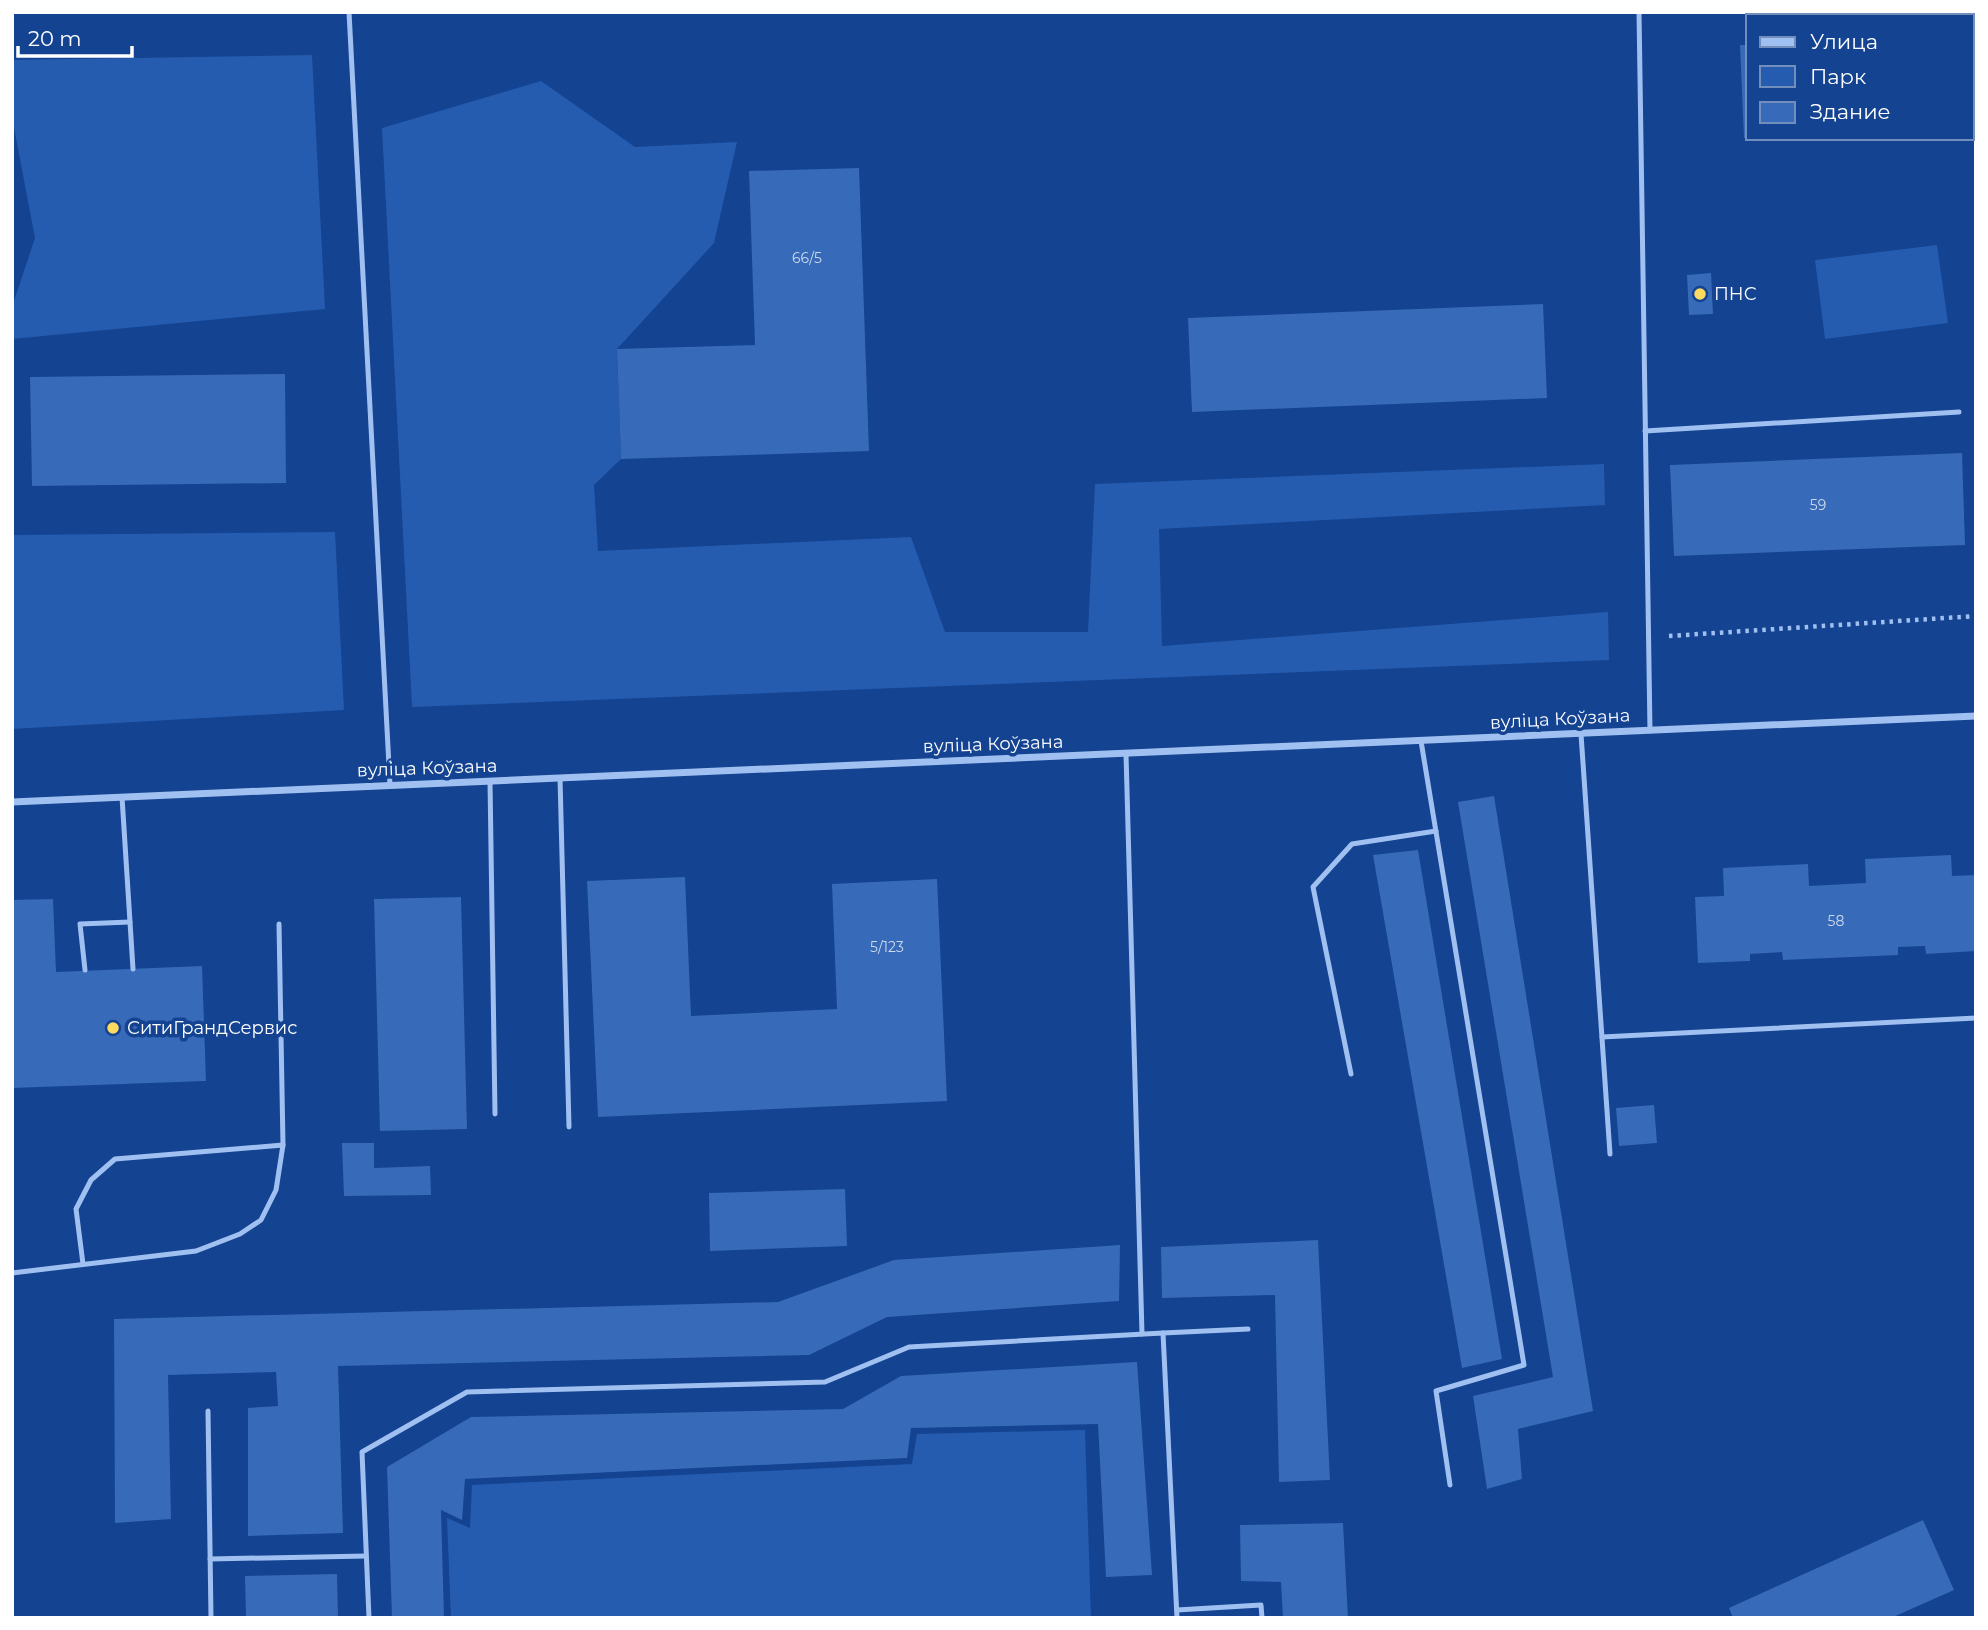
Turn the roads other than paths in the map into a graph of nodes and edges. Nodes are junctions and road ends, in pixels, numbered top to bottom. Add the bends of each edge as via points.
1 (349, 12) edge
2 (1639, 12) edge
3 (1959, 412) dead end
4 (1645, 431) junction
5 (1976, 716) edge
6 (1650, 731) junction
7 (1581, 734) junction
8 (1421, 741) junction
9 (1126, 754) junction
10 (560, 778) junction
11 (490, 781) junction
12 (390, 785) junction
13 (122, 797) junction
14 (12, 803) edge
15 (1436, 831) junction
16 (130, 922) junction
17 (279, 924) dead end
18 (133, 969) dead end
19 (85, 970) dead end
20 (1976, 1018) edge
21 (1602, 1037) junction
22 (1351, 1074) dead end
23 (495, 1114) dead end
24 (569, 1127) dead end
25 (283, 1145) junction
26 (1610, 1154) dead end
27 (83, 1265) junction
28 (12, 1273) edge
29 (1248, 1329) dead end
30 (1163, 1333) junction
31 (1142, 1334) junction
32 (208, 1411) dead end
33 (1450, 1485) dead end
34 (366, 1556) junction
35 (210, 1559) junction
36 (1177, 1610) junction
37 (211, 1618) edge
38 (369, 1618) edge
39 (1177, 1618) edge
40 (1262, 1618) edge

1 - 12 lane
2 - 4 lane
3 - 4 lane
4 - 6 lane
5 - 6 street, вуліца Коўзана
6 - 7 street, вуліца Коўзана
7 - 8 street, вуліца Коўзана
7 - 21 lane
8 - 9 street, вуліца Коўзана
8 - 15 lane
9 - 10 street, вуліца Коўзана
9 - 31 lane
10 - 11 street, вуліца Коўзана
10 - 24 lane
11 - 12 street, вуліца Коўзана
11 - 23 lane
12 - 13 street, вуліца Коўзана
13 - 14 street, вуліца Коўзана
13 - 16 lane
15 - 22 lane via 1352,844 1313,887
15 - 33 lane via 1524,1364 1436,1391
16 - 18 lane
16 - 19 lane via 80,924
17 - 25 lane
20 - 21 lane
21 - 26 lane
25 - 27 lane via 276,1190 261,1220 240,1234 196,1251
25 - 27 lane via 115,1159 90,1180 76,1209
27 - 28 lane
29 - 30 lane
30 - 31 lane
30 - 36 lane
31 - 34 lane via 909,1347 825,1382 467,1392 362,1452
32 - 35 lane
34 - 35 lane
34 - 38 lane
35 - 37 lane
36 - 39 lane
36 - 40 lane via 1261,1605

